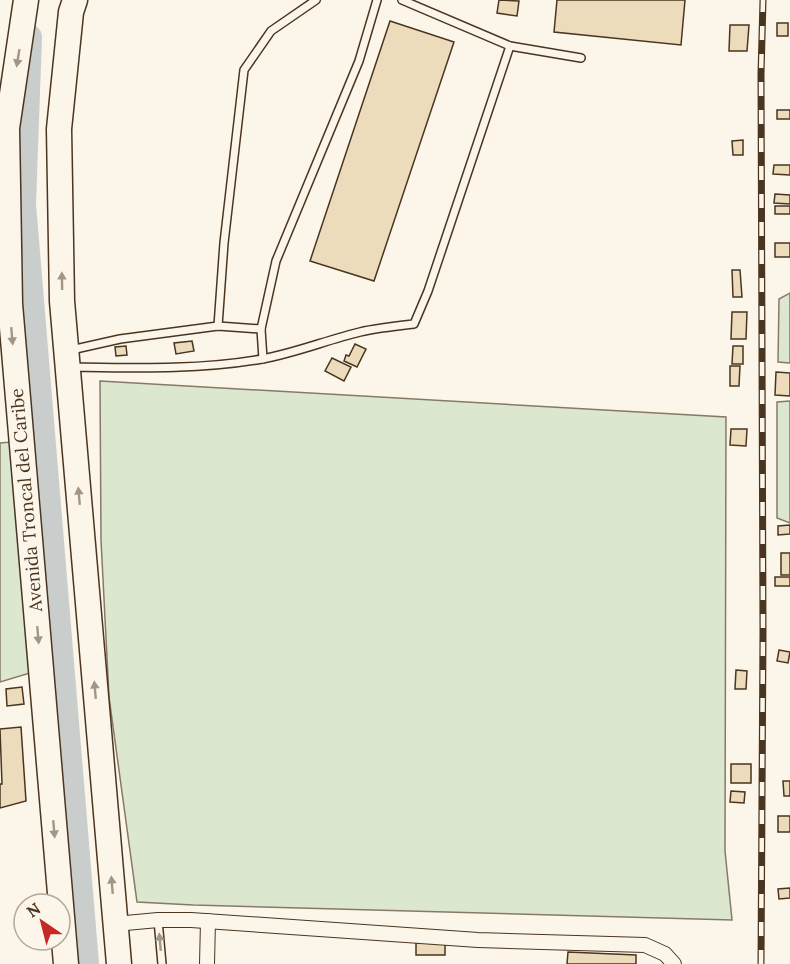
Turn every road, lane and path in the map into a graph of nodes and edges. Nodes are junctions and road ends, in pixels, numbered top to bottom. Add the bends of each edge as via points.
1 (26, 0) edge
2 (75, 0) edge
3 (316, 0) edge
4 (377, 0) edge
5 (402, 0) edge
6 (510, 46) junction
7 (581, 58) dead end
8 (4, 211) edge
9 (218, 326) junction
10 (261, 329) junction
11 (67, 359) junction
12 (263, 359) junction
13 (158, 920) junction
14 (208, 921) junction
15 (115, 924) junction
16 (66, 964) edge
17 (118, 964) edge
18 (162, 964) edge
19 (207, 964) edge
20 (674, 964) edge

1 -> 8 highway, Avenida Troncal del Caribe via 7,128
11 -> 2 highway via 59,129
3 - 9 lane via 271,31 244,70
4 - 10 lane via 359,61 276,261
5 - 6 lane
6 - 7 lane
6 - 12 lane via 414,324 360,332
8 -> 16 highway, Avenida Troncal del Caribe via 12,377
9 - 10 lane
9 - 11 lane via 120,339
10 - 12 lane
11 - 12 lane via 191,367
15 -> 11 highway
13 - 14 street
13 - 15 street
18 -> 13 lane
14 - 19 street
14 - 20 street via 478,940 645,945 665,954
15 - 17 highway

